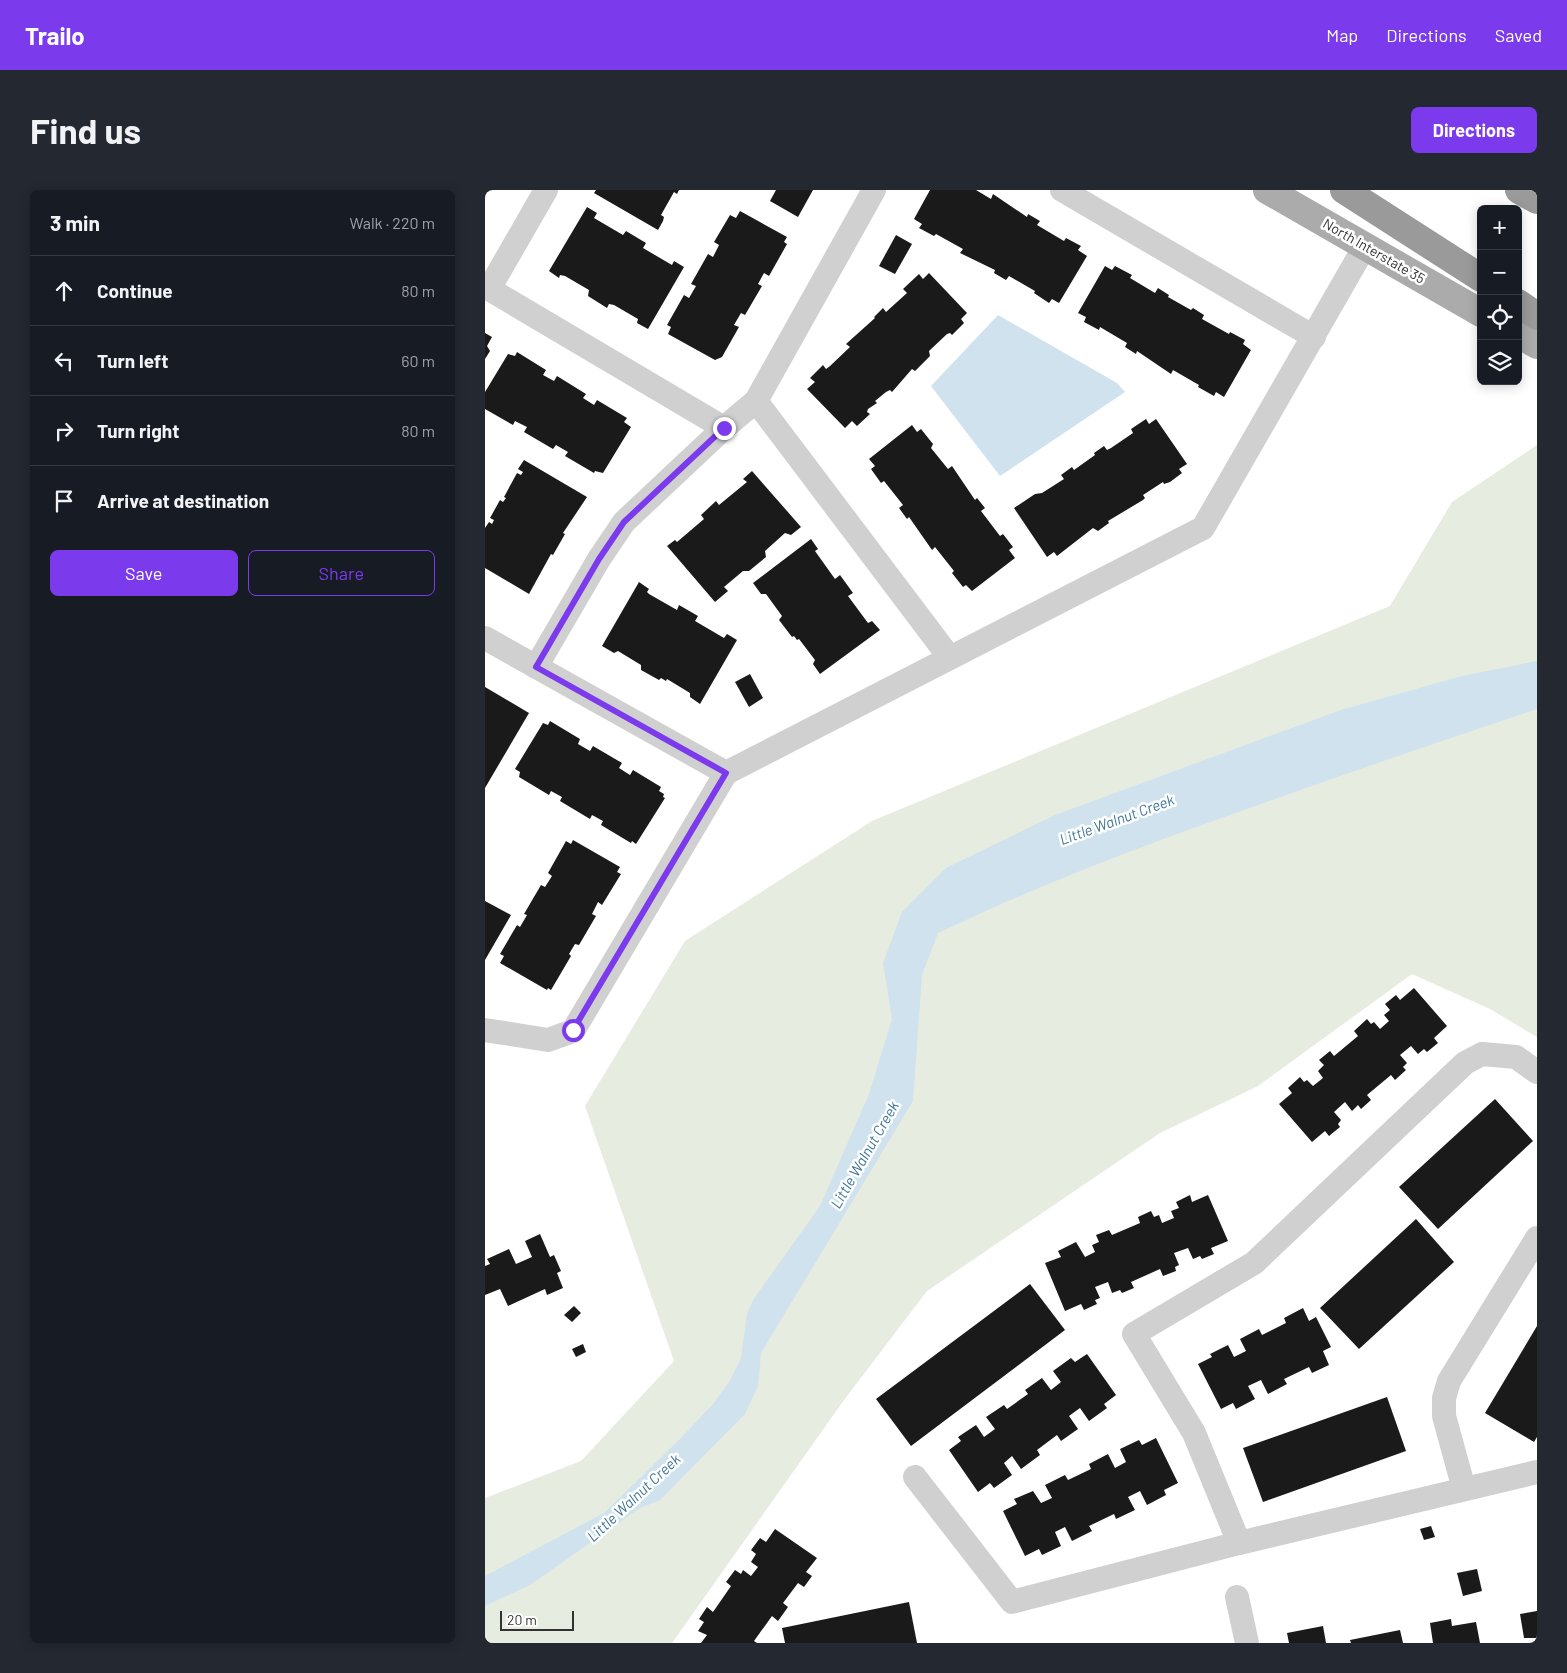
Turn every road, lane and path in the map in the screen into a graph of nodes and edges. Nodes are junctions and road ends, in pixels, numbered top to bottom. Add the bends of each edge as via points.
1 (546, 190) edge
2 (874, 190) edge
3 (1062, 190) edge
4 (1267, 190) edge
5 (1344, 190) edge
6 (1519, 190) edge
7 (1537, 200) edge
8 (1365, 246) junction
9 (1477, 275) edge
10 (1522, 306) edge
11 (1477, 311) edge
12 (1537, 316) edge
13 (1522, 336) edge
14 (1537, 345) edge
15 (1308, 346) junction
16 (756, 402) junction
17 (724, 428) junction
18 (485, 638) edge
19 (950, 658) junction
20 (536, 667) junction
21 (726, 773) junction
22 (485, 1030) edge
23 (1537, 1072) edge
24 (1537, 1238) edge
25 (1537, 1472) edge
26 (915, 1477) dead end
27 (1464, 1489) junction
28 (1239, 1543) junction
29 (1237, 1597) dead end
30 (1247, 1643) edge

1 - 17 street via 489,289
2 - 16 street
3 - 15 street
4 - 8 main road, North Interstate 35
5 - 9 highway
6 - 7 highway
8 - 11 main road, North Interstate 35
8 - 15 street
10 - 12 highway
13 - 14 main road
15 - 19 street via 1203,528
16 - 17 street
16 - 19 street
17 - 20 street via 624,522
18 - 20 street
19 - 21 street
20 - 21 street
21 - 22 street via 573,1030 548,1040
23 - 28 street via 1516,1057 1482,1054 1465,1063 1254,1264 1133,1334 1193,1433
24 - 27 street via 1449,1381 1444,1398 1444,1416
25 - 27 street
26 - 28 street via 1012,1602
27 - 28 street
29 - 30 street

